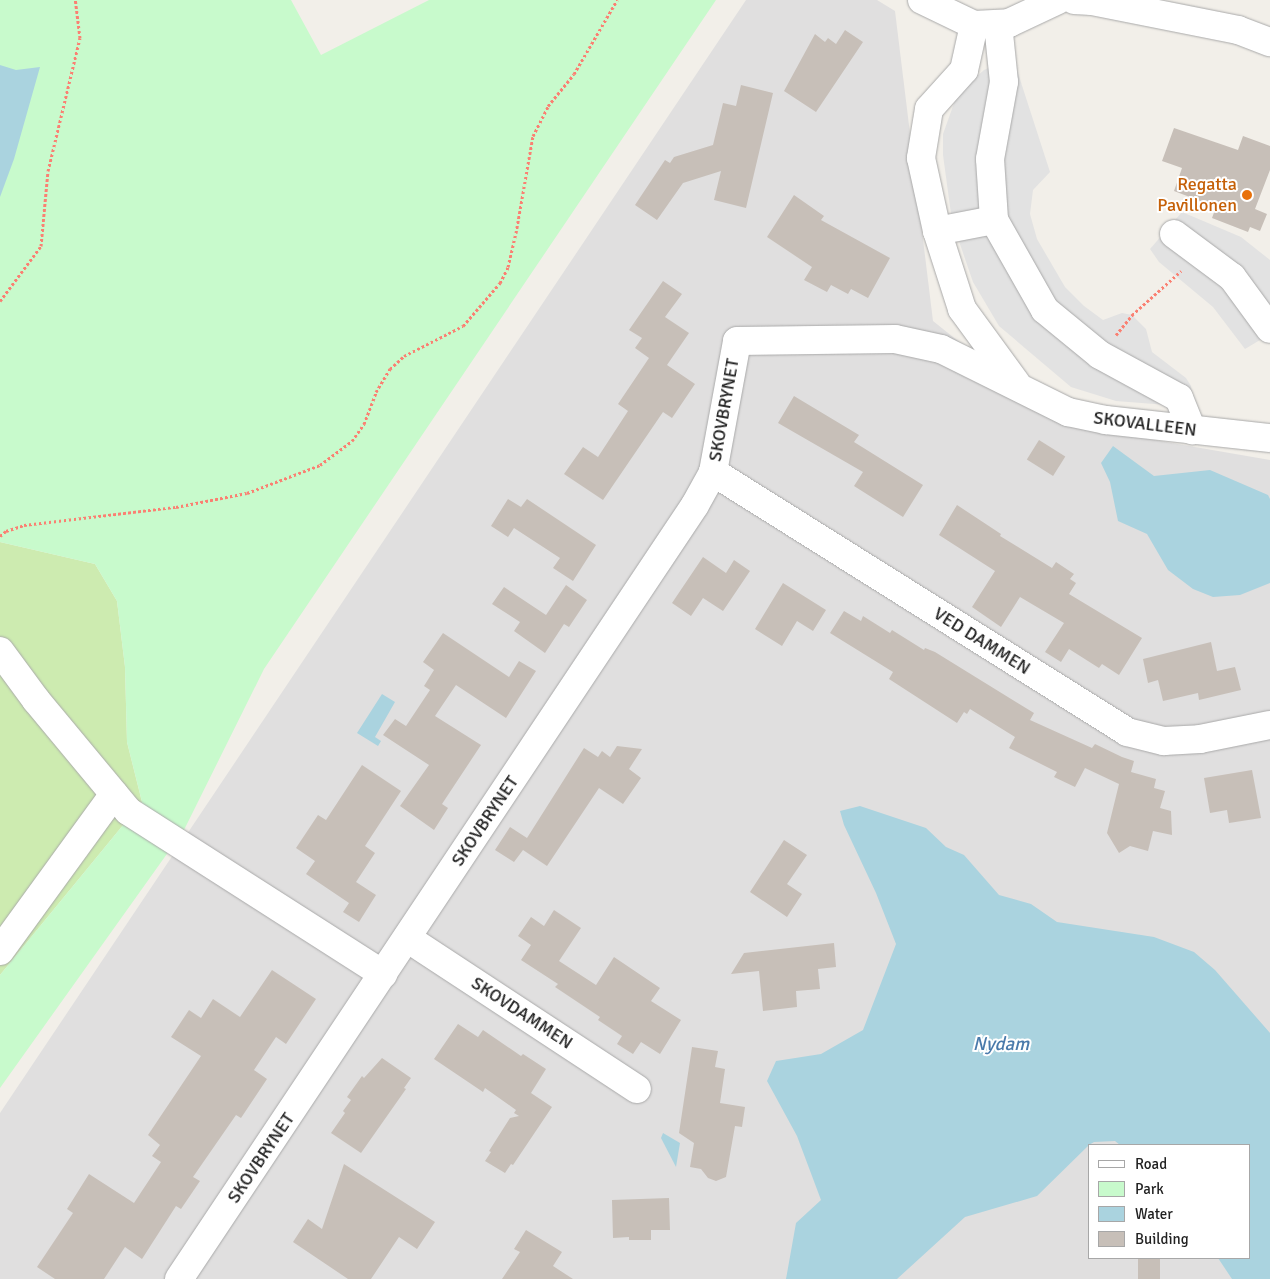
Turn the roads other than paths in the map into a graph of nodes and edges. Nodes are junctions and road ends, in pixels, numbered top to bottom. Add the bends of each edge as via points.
1 (922, 0) edge
2 (1058, 0) edge
3 (1074, 0) edge
4 (986, 24) junction
5 (1270, 42) edge
6 (994, 220) junction
7 (937, 231) junction
8 (1174, 234) dead end
9 (1270, 329) edge
10 (737, 341) joint
11 (1023, 392) junction
12 (1192, 430) junction
13 (1270, 438) edge
14 (713, 472) junction
15 (0, 652) edge
16 (1270, 725) edge
17 (114, 794) junction
18 (407, 938) junction
19 (0, 950) edge
20 (383, 974) junction
21 (637, 1089) dead end
22 (179, 1279) edge

1 - 4 street
2 - 4 street via 1009,23
3 - 5 street via 1238,30
4 - 6 street via 1004,82 990,159
4 - 7 street via 964,70 929,109 921,158
6 - 7 street
6 - 12 street via 1046,310 1100,355 1179,398
7 - 11 street via 962,309
8 - 9 street via 1232,277
10 - 11 street, SKOVALLEEN via 895,339 941,349
10 - 14 street, SKOVBRYNET
11 - 12 street, SKOVALLEEN via 1068,412
12 - 13 street, SKOVALLEEN
14 - 16 street, VED DAMMEN via 1127,732 1164,741 1200,739
14 - 18 street, SKOVBRYNET
15 - 17 street
17 - 19 street
17 - 20 street via 128,811
18 - 20 street, SKOVBRYNET
18 - 21 street, SKOVDAMMEN
20 - 22 street, SKOVBRYNET

